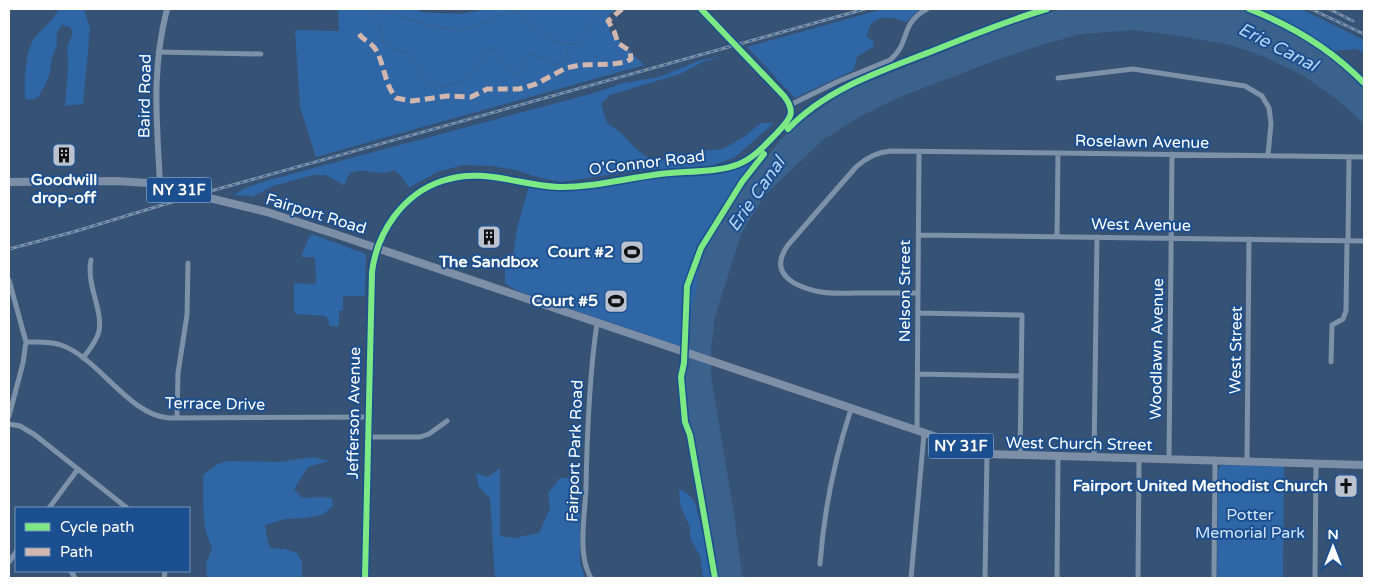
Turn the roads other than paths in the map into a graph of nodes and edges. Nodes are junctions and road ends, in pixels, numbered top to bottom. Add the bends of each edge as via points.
1 (167, 9) edge
2 (701, 9) edge
3 (926, 9) edge
4 (158, 52) junction
5 (261, 54) dead end
6 (1058, 78) dead end
7 (790, 105) junction
8 (919, 152) junction
9 (1058, 154) junction
10 (1172, 154) junction
11 (1268, 156) junction
12 (1349, 157) junction
13 (1364, 157) edge
14 (9, 182) edge
15 (160, 185) junction
16 (918, 235) junction
17 (1057, 236) junction
18 (1097, 237) junction
19 (1171, 238) junction
20 (1249, 238) junction
21 (1348, 241) junction
22 (1364, 241) edge
23 (378, 248) junction
24 (91, 260) dead end
25 (188, 263) dead end
26 (9, 280) edge
27 (918, 293) junction
28 (918, 313) junction
29 (597, 323) junction
30 (26, 342) junction
31 (83, 358) junction
32 (1331, 362) dead end
33 (719, 364) joint
34 (918, 374) junction
35 (1021, 376) junction
36 (851, 409) junction
37 (9, 416) edge
38 (368, 417) junction
39 (177, 418) junction
40 (447, 421) dead end
41 (9, 424) edge
42 (920, 432) junction
43 (368, 437) junction
44 (987, 454) junction
45 (1020, 456) junction
46 (1058, 456) junction
47 (1094, 458) junction
48 (1139, 459) junction
49 (1169, 460) junction
50 (1215, 461) junction
51 (1247, 462) junction
52 (1316, 464) junction
53 (1364, 465) edge
54 (78, 469) junction
55 (50, 507) edge
56 (126, 507) edge
57 (820, 564) dead end
58 (365, 578) edge
59 (591, 578) edge
60 (912, 578) edge
61 (986, 578) edge
62 (1057, 578) edge
63 (1138, 578) edge
64 (1214, 578) edge
65 (1315, 578) edge

1 - 4 street, Baird Road
2 - 7 street
3 - 7 street via 914,17 902,45 890,60 839,80
4 - 5 street
4 - 15 street, Baird Road via 155,103
6 - 11 street via 1133,69 1245,86 1262,96 1269,108
7 - 23 street, O'Connor Road via 789,119 767,144 750,158 730,167 569,186 547,186 475,175 444,180 423,190 402,207 389,224
8 - 9 street, Roselawn Avenue
8 - 16 street, Nelson Street
8 - 27 street, Roselawn Avenue via 887,152 863,160 788,245 781,260 783,273 790,281 821,292
9 - 10 street, Roselawn Avenue
9 - 17 street
10 - 11 street, Roselawn Avenue
10 - 19 street, Woodlawn Avenue
11 - 12 street, Roselawn Avenue
12 - 13 street, Roselawn Avenue
12 - 21 street
14 - 15 main road, Fairport Road / NY 31F
15 - 23 main road, Fairport Road / NY 31F via 267,212
16 - 17 street, West Avenue
16 - 27 street, Nelson Street
17 - 18 street, West Avenue
18 - 19 street, West Avenue
18 - 47 street
19 - 20 street, West Avenue
19 - 49 street, Woodlawn Avenue
20 - 21 street, West Avenue
20 - 51 street, West Street
21 - 22 street, West Avenue
21 - 32 street via 1346,311 1343,320 1332,325
23 - 29 main road, Fairport Road / NY 31F
23 - 38 street, Jefferson Avenue via 372,272
24 - 31 street via 90,275 100,326 95,342
25 - 39 street via 187,315 178,373
26 - 30 street
27 - 28 street, Nelson Street
28 - 34 street, Nelson Street
28 - 35 street via 1022,315
29 - 33 main road, Fairport Road / NY 31F
29 - 59 street, Fairport Park Road via 591,362 586,450 584,558
30 - 31 street, Terrace Drive via 60,344
30 - 37 street
31 - 39 street, Terrace Drive via 148,412
33 - 36 main road, West Church Street / NY 31F
34 - 35 street
34 - 42 street, Nelson Street
35 - 45 street
36 - 42 main road, West Church Street / NY 31F
36 - 57 street via 837,454 822,525
38 - 39 street, Terrace Drive
38 - 43 street, Jefferson Avenue
40 - 43 street via 420,437
41 - 54 street via 35,434
42 - 44 main road, West Church Street / NY 31F
42 - 60 street, Nelson Street
43 - 58 street, Jefferson Avenue
44 - 45 main road, West Church Street / NY 31F
44 - 61 street
45 - 46 main road, West Church Street / NY 31F
46 - 47 main road, West Church Street / NY 31F
46 - 62 street
47 - 48 main road, West Church Street / NY 31F
48 - 49 main road, West Church Street / NY 31F
48 - 63 street
49 - 50 main road, West Church Street / NY 31F
50 - 51 main road, West Church Street / NY 31F
50 - 64 street
51 - 52 main road, West Church Street / NY 31F
52 - 53 main road, West Church Street / NY 31F
52 - 65 street
54 - 55 street
54 - 56 street

